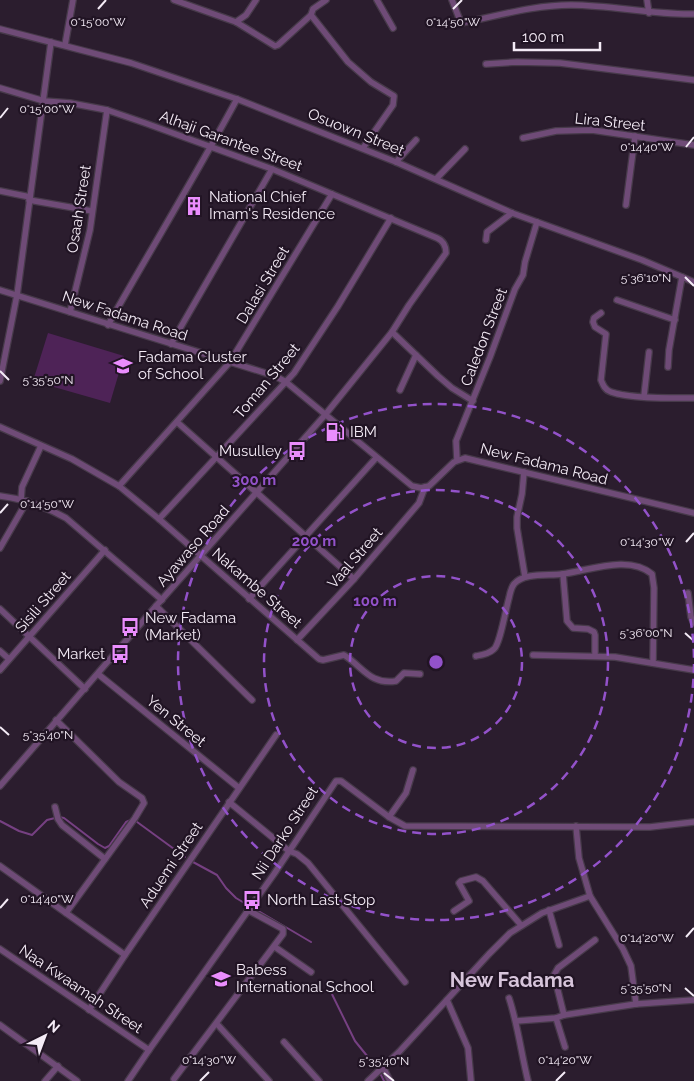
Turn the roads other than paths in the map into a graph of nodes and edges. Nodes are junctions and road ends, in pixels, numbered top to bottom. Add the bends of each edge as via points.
1 (73, 0) edge
2 (174, 0) edge
3 (256, 0) edge
4 (326, 0) edge
5 (377, 0) edge
6 (452, 0) edge
7 (609, 0) edge
8 (647, 0) edge
9 (552, 3) edge
10 (610, 7) junction
11 (649, 13) junction
12 (311, 14) junction
13 (694, 14) edge
14 (236, 22) junction
15 (394, 28) dead end
16 (0, 29) edge
17 (51, 42) junction
18 (64, 45) junction
19 (486, 64) dead end
20 (694, 80) edge
21 (0, 88) edge
22 (237, 99) junction
23 (44, 101) junction
24 (107, 110) junction
25 (635, 136) junction
26 (523, 138) dead end
27 (416, 140) dead end
28 (694, 145) edge
29 (212, 146) junction
30 (363, 148) junction
31 (465, 149) dead end
32 (396, 162) junction
33 (272, 169) junction
34 (436, 179) junction
35 (0, 191) edge
36 (332, 194) junction
37 (30, 198) junction
38 (626, 205) dead end
39 (92, 211) junction
40 (512, 213) junction
41 (391, 218) junction
42 (537, 222) junction
43 (486, 240) dead end
44 (444, 244) joint
45 (682, 278) junction
46 (694, 282) edge
47 (0, 290) edge
48 (18, 295) junction
49 (617, 300) dead end
50 (70, 312) junction
51 (601, 313) dead end
52 (675, 320) junction
53 (108, 324) junction
54 (392, 332) junction
55 (171, 344) junction
56 (649, 352) dead end
57 (416, 355) junction
58 (230, 362) junction
59 (668, 368) dead end
60 (0, 381) edge
61 (286, 382) junction
62 (400, 390) dead end
63 (644, 396) junction
64 (694, 398) edge
65 (473, 401) junction
66 (325, 414) junction
67 (177, 422) junction
68 (0, 427) edge
69 (41, 446) junction
70 (216, 457) junction
71 (376, 458) junction
72 (457, 460) junction
73 (524, 472) junction
74 (118, 486) junction
75 (425, 487) junction
76 (257, 492) junction
77 (0, 496) edge
78 (24, 500) junction
79 (694, 513) edge
80 (159, 519) junction
81 (306, 536) junction
82 (0, 548) edge
83 (105, 550) junction
84 (200, 556) junction
85 (563, 574) junction
86 (525, 577) junction
87 (354, 579) junction
88 (688, 593) dead end
89 (249, 599) junction
90 (162, 600) junction
91 (156, 606) junction
92 (0, 609) edge
93 (694, 623) edge
94 (30, 636) junction
95 (297, 640) junction
96 (0, 651) edge
97 (533, 655) dead end
98 (595, 655) junction
99 (476, 656) dead end
100 (9, 659) junction
101 (653, 663) junction
102 (0, 670) edge
103 (694, 670) edge
104 (98, 674) junction
105 (420, 674) dead end
106 (85, 689) junction
107 (252, 700) dead end
108 (56, 720) junction
109 (276, 735) dead end
110 (412, 770) dead end
111 (0, 786) edge
112 (239, 788) junction
113 (229, 802) junction
114 (55, 807) dead end
115 (389, 817) junction
116 (694, 822) edge
117 (576, 826) junction
118 (289, 851) junction
119 (105, 859) junction
120 (0, 866) edge
121 (590, 896) junction
122 (249, 909) junction
123 (549, 910) junction
124 (454, 911) dead end
125 (66, 913) junction
126 (521, 925) junction
127 (595, 940) dead end
128 (559, 945) dead end
129 (275, 947) junction
130 (0, 949) edge
131 (125, 955) junction
132 (311, 972) dead end
133 (405, 982) dead end
134 (509, 998) dead end
135 (447, 1000) junction
136 (694, 1000) edge
137 (636, 1004) junction
138 (89, 1010) junction
139 (564, 1015) junction
140 (556, 1018) junction
141 (516, 1021) junction
142 (217, 1024) junction
143 (0, 1025) edge
144 (284, 1042) dead end
145 (564, 1047) dead end
146 (149, 1050) junction
147 (58, 1066) junction
148 (383, 1067) junction
149 (174, 1079) dead end
150 (45, 1081) edge
151 (77, 1081) edge
152 (128, 1081) edge
153 (269, 1081) edge
154 (320, 1081) edge
155 (368, 1081) edge
156 (390, 1081) edge
157 (471, 1081) edge
158 (528, 1081) edge

1 - 18 street
2 - 14 street
3 - 14 street via 246,15
4 - 12 street via 313,8
5 - 15 street
6 - 9 street via 461,23
7 - 10 street
8 - 11 street
9 - 10 street
10 - 11 street
11 - 13 street
12 - 14 street via 275,46
12 - 30 street via 348,62 394,96 393,105
16 - 17 street, Osuown Street
17 - 18 street, Osuown Street
17 - 23 street
18 - 22 street, Osuown Street via 131,62
19 - 20 street via 560,63
21 - 23 street, Alhaji Garantee Street
22 - 29 street
22 - 30 street, Osuown Street
23 - 24 street, Alhaji Garantee Street
23 - 37 street
24 - 29 street, Alhaji Garantee Street
24 - 39 street, Osaah Street
25 - 26 street, Lira Street via 574,130
25 - 28 street, Lira Street
25 - 38 street
27 - 32 street
29 - 33 street, Alhaji Garantee Street
29 - 53 street
30 - 32 street, Osuown Street
31 - 34 street
32 - 34 street, Osuown Street
33 - 36 street, Alhaji Garantee Street
33 - 55 street
34 - 40 street, Osuown Street
35 - 37 street
36 - 41 street, Alhaji Garantee Street
36 - 58 street, Dalasi Street
37 - 39 street
37 - 48 street
39 - 50 street, Osaah Street
40 - 42 street, Osuown Street
40 - 43 street via 487,232
41 - 44 street, Alhaji Garantee Street via 442,240
41 - 61 street, Toman Street via 318,338
42 - 45 street, Osuown Street
42 - 65 street, Caledon Street via 523,275
44 - 54 street, Ayawaso Road via 446,253
45 - 46 street, Osuown Street
45 - 52 street
47 - 48 street, New Fadama Road
48 - 50 street, New Fadama Road
48 - 60 street
49 - 52 street
50 - 53 street, New Fadama Road
51 - 63 street via 593,322 606,334 600,380 610,392
52 - 59 street
53 - 55 street, New Fadama Road
54 - 57 street
54 - 66 street, Ayawaso Road
55 - 58 street, New Fadama Road
56 - 63 street
57 - 62 street
57 - 65 street via 452,388
58 - 61 street, New Fadama Road
58 - 67 street, Dalasi Street
61 - 66 street, New Fadama Road
61 - 70 street, Toman Street
63 - 64 street
65 - 72 street, Caledon Street via 456,441
66 - 71 street, New Fadama Road
66 - 76 street, Ayawaso Road
67 - 70 street
67 - 74 street, Dalasi Street
68 - 69 street, Nakambe Street
69 - 74 street, Nakambe Street via 72,459
69 - 78 street via 22,487
70 - 76 street
70 - 80 street, Toman Street
71 - 75 street, New Fadama Road via 412,486
71 - 81 street
72 - 73 street, New Fadama Road via 470,458
72 - 75 street, New Fadama Road via 433,484
73 - 79 street, New Fadama Road
73 - 86 street via 517,528
74 - 80 street, Nakambe Street
75 - 87 street, Vaal Street via 419,503
76 - 81 street
76 - 84 street, Ayawaso Road
77 - 78 street
78 - 82 street
78 - 83 street via 66,518
80 - 84 street, Nakambe Street
81 - 87 street
81 - 89 street
83 - 90 street
83 - 94 street, Sisili Street
84 - 89 street, Nakambe Street
84 - 90 street, Ayawaso Road
85 - 86 street
85 - 98 street via 567,621 573,628 594,632
85 - 101 street via 615,564 634,566 652,574
86 - 99 street via 516,581 511,589 497,645 488,653
87 - 95 street, Vaal Street
88 - 93 street
89 - 95 street, Nakambe Street
90 - 91 street, Ayawaso Road
91 - 104 street, Ayawaso Road
91 - 107 street
92 - 94 street
94 - 100 street, Sisili Street
94 - 106 street
95 - 105 street, Nakambe Street via 321,660 342,654 346,656 376,680 394,682 404,673
96 - 100 street
97 - 98 street
98 - 101 street
100 - 102 street, Sisili Street
101 - 103 street
104 - 106 street, Ayawaso Road
104 - 112 street, Yen Street
106 - 108 street, Ayawaso Road
108 - 111 street, Ayawaso Road
108 - 119 street via 119,782 142,798 144,805
109 - 112 street, Aduemi Street
110 - 115 street via 406,793
112 - 113 street, Aduemi Street
113 - 118 street
113 - 131 street, Aduemi Street
114 - 119 street via 57,816 68,830
115 - 117 street, Nii Darko Street via 405,826
115 - 118 street, Nii Darko Street via 341,781 336,781
116 - 117 street, Nii Darko Street via 650,827
117 - 121 street via 579,858
118 - 122 street, Nii Darko Street
118 - 133 street via 302,858
119 - 125 street
120 - 125 street
121 - 123 street
121 - 137 street via 631,966
122 - 129 street via 284,931
122 - 146 street, Nii Darko Street
123 - 126 street
123 - 128 street
124 - 126 street via 469,901 459,883 476,878 483,881
125 - 131 street
126 - 135 street via 499,943
127 - 139 street via 555,971
129 - 132 street
129 - 142 street
130 - 138 street, Naa Kwaamah Street
131 - 138 street, Aduemi Street
134 - 141 street
135 - 148 street
135 - 157 street via 468,1048
136 - 137 street
137 - 139 street
138 - 146 street, Naa Kwaamah Street
139 - 140 street
140 - 141 street
140 - 145 street
141 - 158 street
142 - 149 street
142 - 153 street
143 - 147 street
144 - 154 street
146 - 152 street, Nii Darko Street
147 - 150 street
147 - 151 street
148 - 155 street
148 - 156 street

